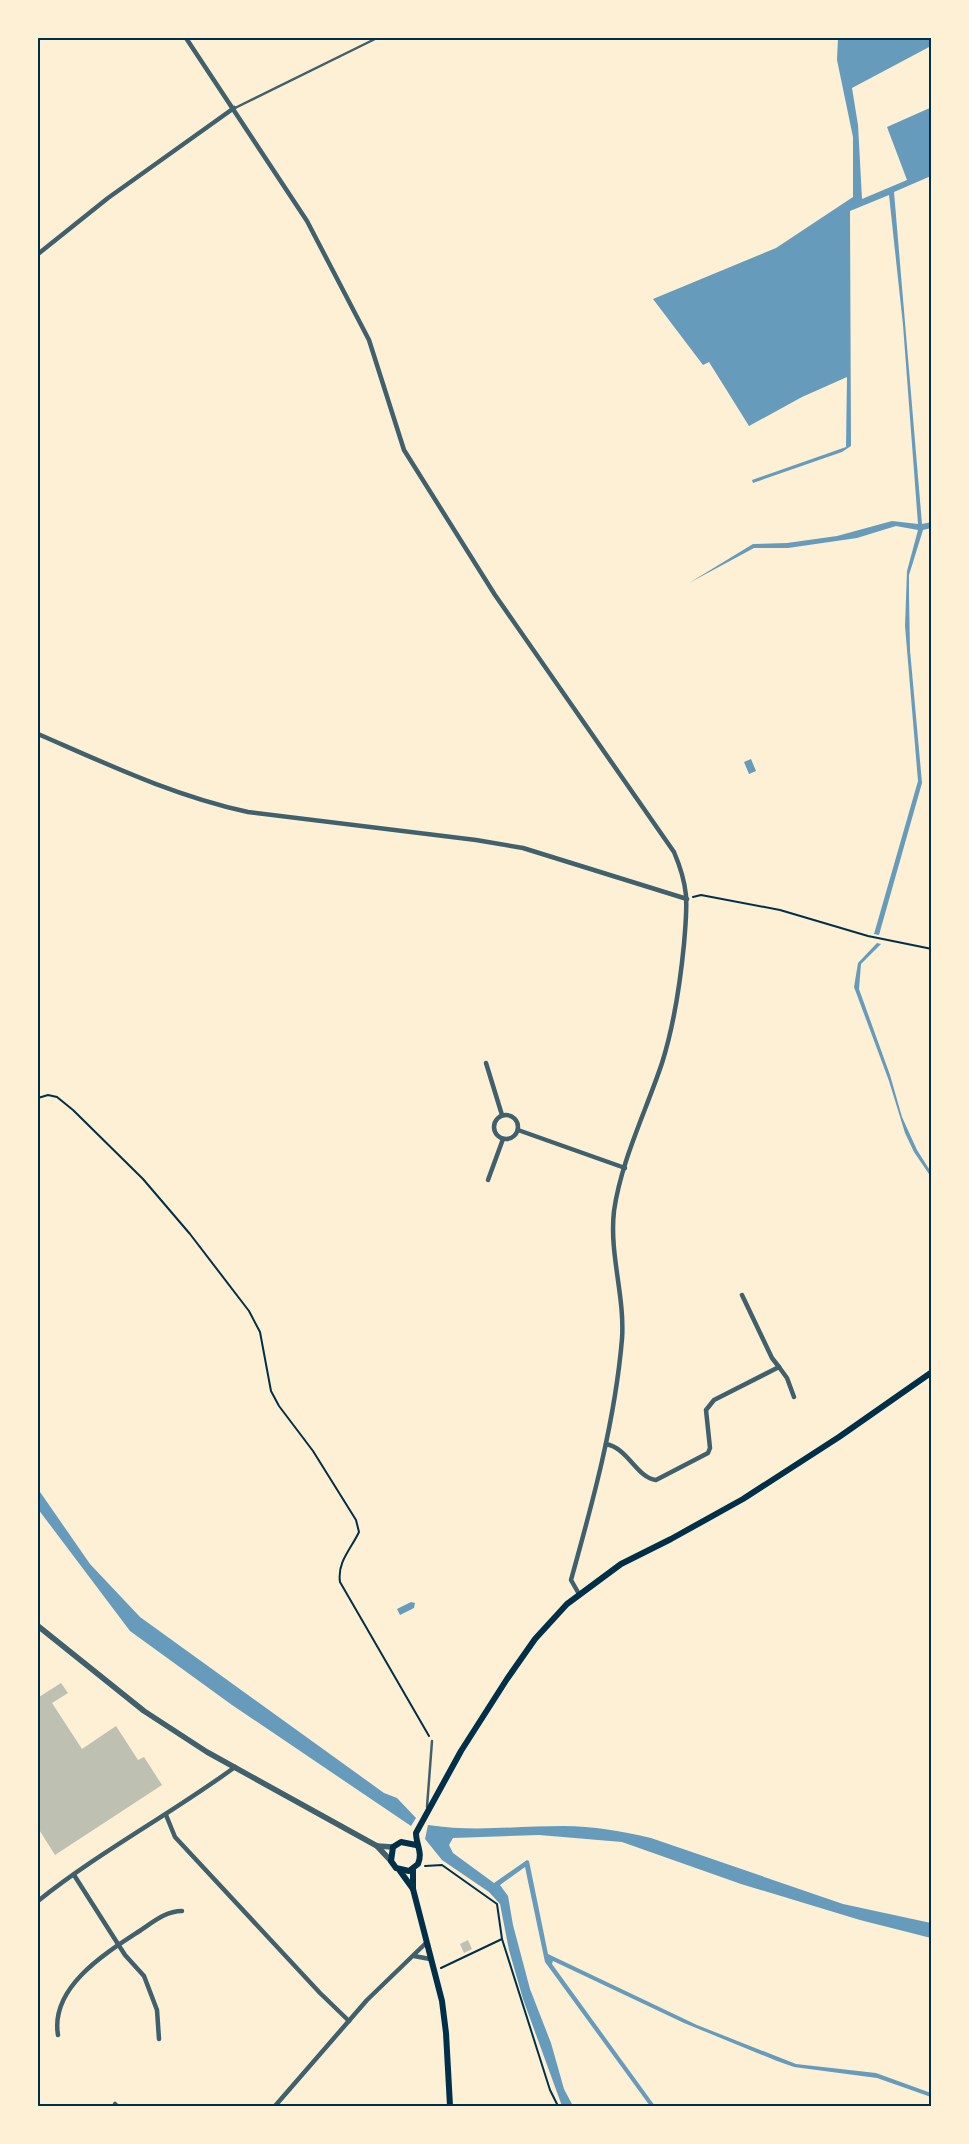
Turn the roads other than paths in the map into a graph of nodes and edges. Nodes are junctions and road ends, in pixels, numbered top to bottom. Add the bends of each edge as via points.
1 (186, 38) edge
2 (377, 38) edge
3 (234, 108) junction
4 (38, 254) edge
5 (38, 734) edge
6 (687, 899) junction
7 (486, 1063) dead end
8 (502, 1115) junction
9 (518, 1130) junction
10 (503, 1139) junction
11 (626, 1168) junction
12 (488, 1180) dead end
13 (742, 1295) dead end
14 (779, 1367) junction
15 (932, 1372) edge
16 (794, 1397) dead end
17 (606, 1444) junction
18 (579, 1594) junction
19 (38, 1626) edge
20 (432, 1741) road end
21 (235, 1767) junction
22 (427, 1810) junction
23 (166, 1815) junction
24 (416, 1833) junction
25 (406, 1841) junction
26 (416, 1845) junction
27 (377, 1846) junction
28 (393, 1847) junction
29 (391, 1861) junction
30 (413, 1870) junction
31 (400, 1871) junction
32 (74, 1875) junction
33 (413, 1889) junction
34 (38, 1901) edge
35 (182, 1911) dead end
36 (426, 1943) junction
37 (118, 1945) junction
38 (414, 1956) junction
39 (430, 1959) junction
40 (349, 2021) junction
41 (58, 2035) dead end
42 (160, 2039) dead end
43 (275, 2106) edge
44 (450, 2106) edge

1 - 3 street
2 - 3 lane
3 - 4 street via 108,198
3 - 6 street via 307,221 369,340 404,450 495,595 674,852 686,886
5 - 6 street via 166,789 220,806 516,847
6 - 11 street via 678,995
7 - 8 street
8 - 9 street via 513,1117 518,1123
8 - 10 street via 494,1127 496,1134
9 - 10 street via 514,1137
9 - 11 street
10 - 12 street
11 - 17 street via 613,1229 622,1337
13 - 14 street
14 - 16 street
14 - 17 street via 710,1403 706,1414 708,1453 660,1479 648,1478 622,1451
15 - 18 main road via 742,1499 622,1564
17 - 18 street via 571,1580
18 - 22 main road via 553,1617 529,1647 461,1750
19 - 21 street via 144,1711
20 - 22 lane
21 - 23 street
21 - 27 street
22 - 24 main road
23 - 32 street
23 - 40 street via 175,1837 320,1994
24 - 25 main road
24 - 26 main road
25 - 26 main road
25 - 28 main road
26 - 30 main road via 420,1854
27 - 28 street
27 - 29 street
28 - 29 main road
29 - 31 main road
30 - 31 main road
30 - 33 main road
31 - 33 main road
32 - 34 street
32 - 37 street
33 - 36 main road
35 - 37 street via 166,1914
36 - 38 street
36 - 39 main road
37 - 41 street via 76,1981 57,2018
37 - 42 street via 148,1985 159,2019
38 - 39 street
38 - 40 street via 389,1977
39 - 44 main road via 442,2002
40 - 43 street

